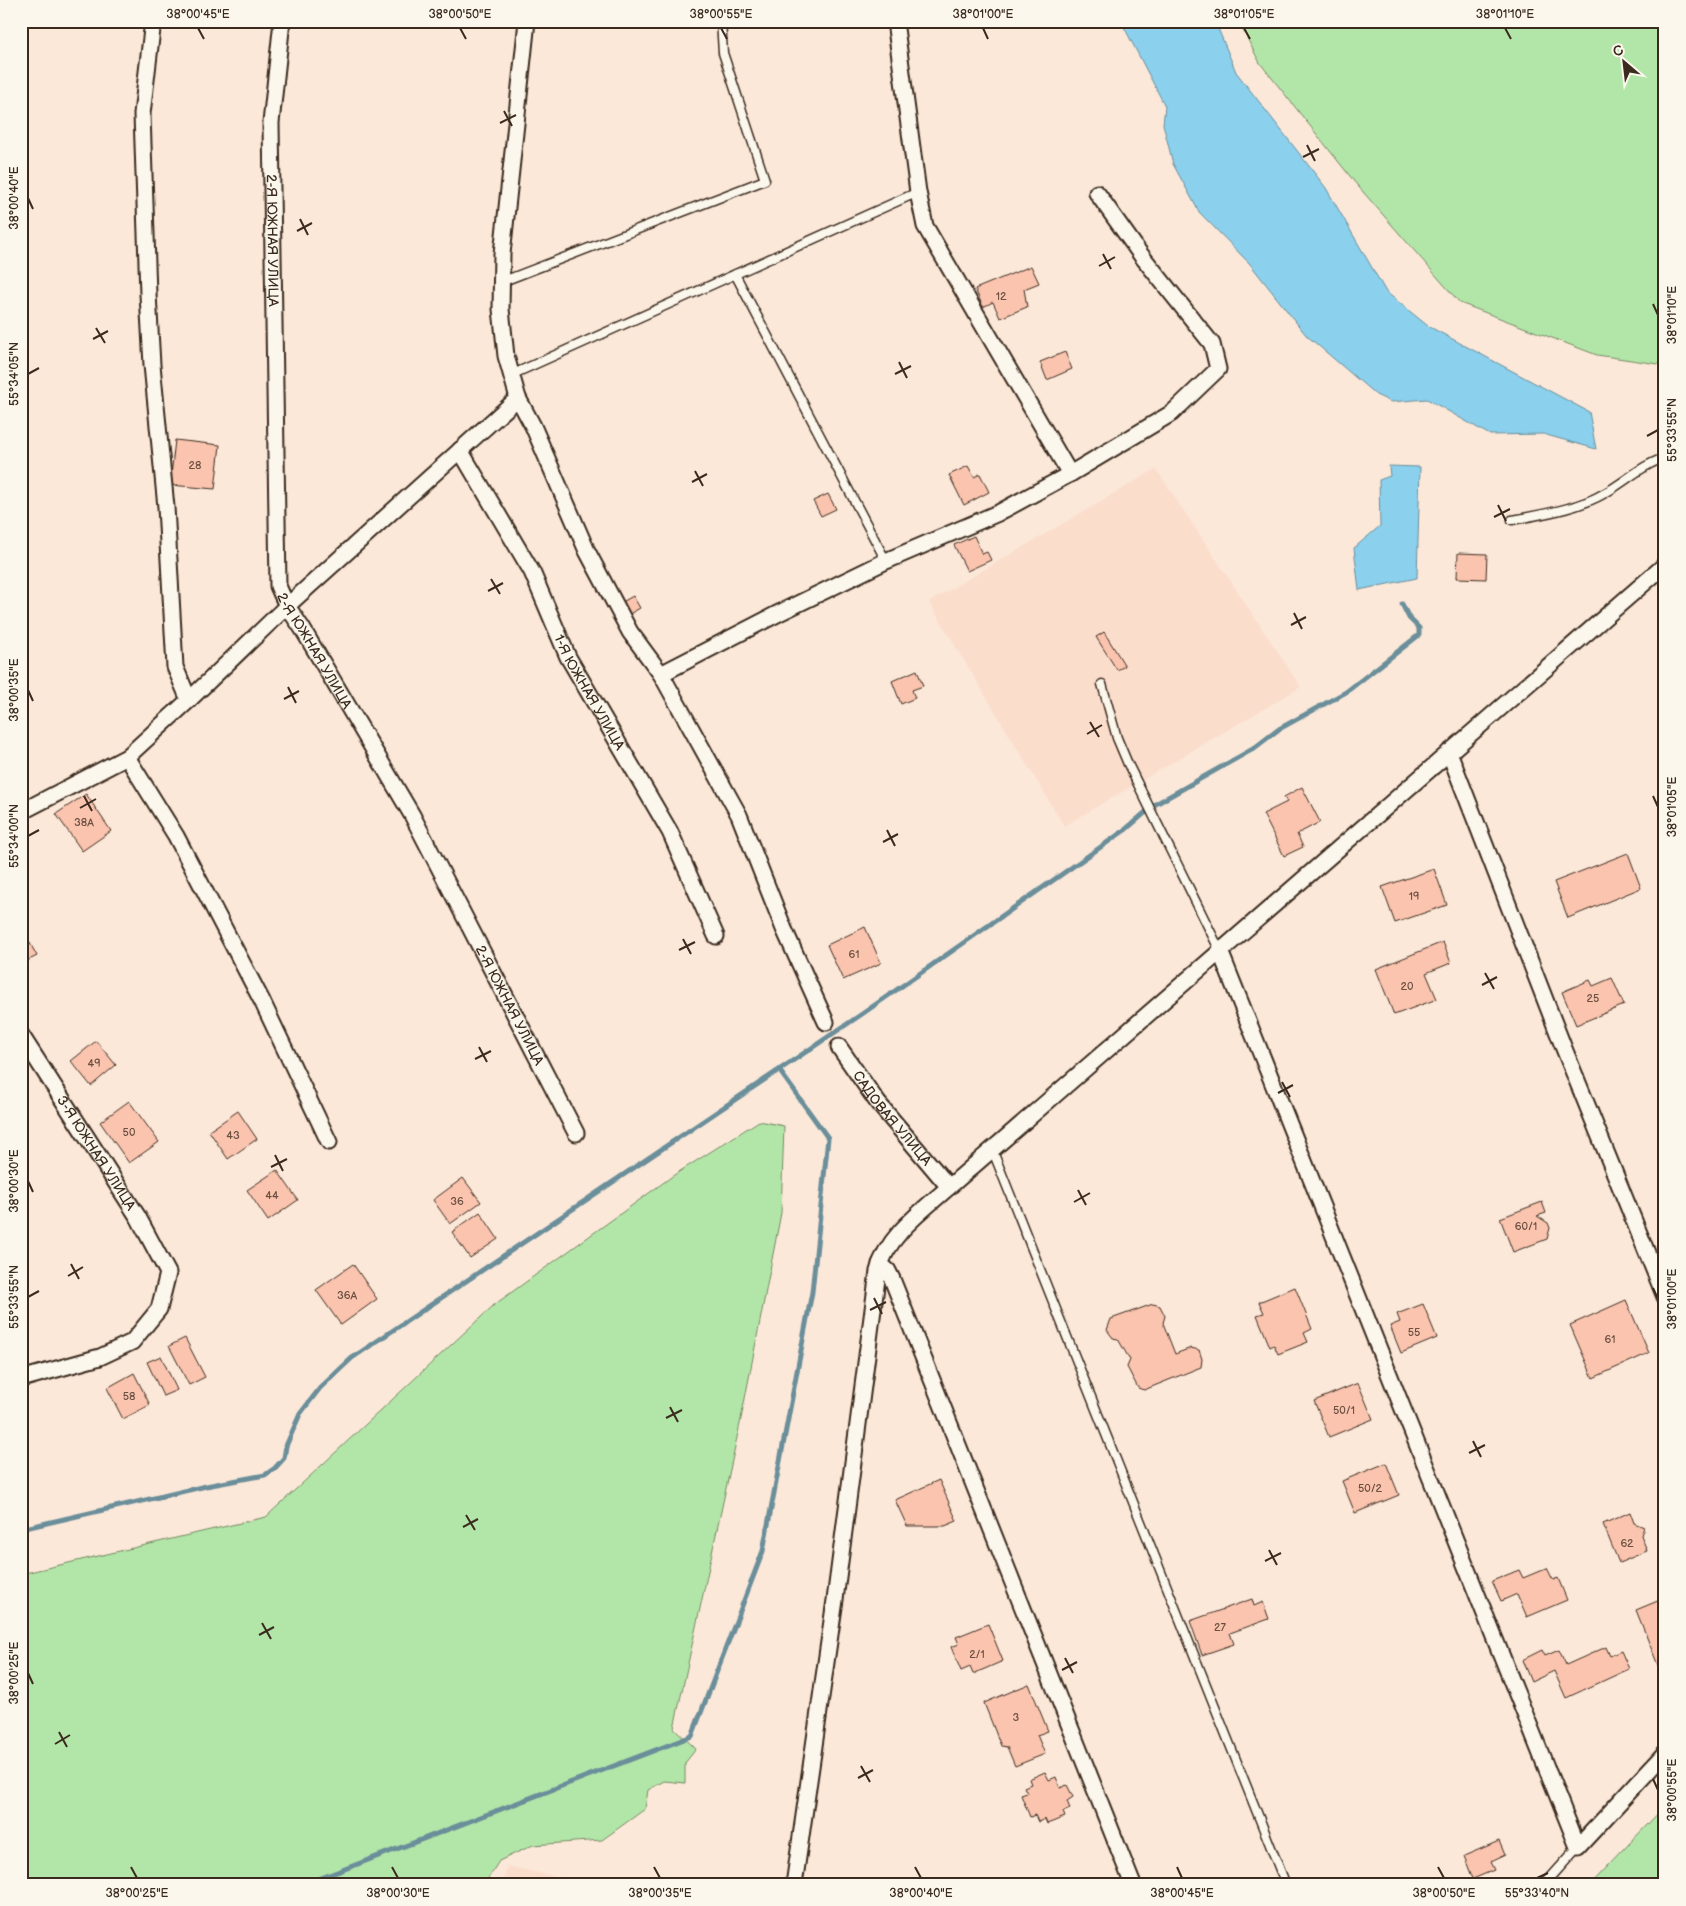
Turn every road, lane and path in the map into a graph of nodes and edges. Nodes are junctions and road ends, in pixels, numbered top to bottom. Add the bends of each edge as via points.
1 (153, 21) edge
2 (282, 21) edge
3 (527, 21) edge
4 (721, 21) edge
5 (895, 21) edge
6 (918, 192) junction
7 (1097, 192) dead end
8 (735, 274) junction
9 (501, 282) junction
10 (511, 375) junction
11 (518, 398) junction
12 (460, 450) junction
13 (1665, 458) edge
14 (1070, 474) junction
15 (1512, 520) dead end
16 (886, 561) junction
17 (1665, 564) edge
18 (287, 606) junction
19 (661, 674) junction
20 (1102, 684) dead end
21 (189, 700) junction
22 (1449, 752) junction
23 (127, 757) junction
24 (21, 812) edge
25 (716, 936) dead end
26 (1220, 951) junction
27 (826, 1022) dead end
28 (21, 1035) edge
29 (839, 1047) dead end
30 (576, 1133) dead end
31 (329, 1142) dead end
32 (992, 1149) junction
33 (949, 1187) junction
34 (880, 1264) junction
35 (1665, 1297) edge
36 (21, 1379) edge
37 (1665, 1753) edge
38 (1578, 1847) junction
39 (794, 1885) edge
40 (1133, 1885) edge
41 (1286, 1885) edge
42 (1544, 1885) edge

1 - 21 street via 142,114 148,294 166,507 175,667
2 - 18 street, 2-Я ЮЖНАЯ УЛИЦА via 272,123 278,586
3 - 9 street
4 - 9 lane via 723,53 765,180
5 - 6 street
6 - 8 lane
6 - 14 street via 925,226
7 - 14 street via 1212,344 1218,369 1172,413
8 - 10 lane
8 - 16 lane
9 - 10 street via 506,356
10 - 11 street
11 - 12 street
11 - 19 street via 587,552 630,632
12 - 18 street
12 - 25 street, 1-Я ЮЖНАЯ УЛИЦА via 532,572 568,657 670,832
13 - 15 lane via 1587,501
14 - 16 street via 998,512
16 - 19 street
17 - 22 street
18 - 21 street
18 - 30 street, 2-Я ЮЖНАЯ УЛИЦА via 412,816
19 - 27 street via 739,815 784,929
20 - 26 lane via 1128,764
21 - 23 street
22 - 26 street
22 - 35 street
23 - 24 street
23 - 31 street via 185,853 262,1001
26 - 32 street
26 - 38 street
28 - 36 street, 3-Я ЮЖНАЯ УЛИЦА via 138,1217 168,1273 159,1309 132,1342 100,1357
29 - 33 street, САДОВАЯ УЛИЦА via 878,1103
32 - 33 street
32 - 41 lane
33 - 34 street via 894,1240
34 - 39 street
34 - 40 street via 892,1279
37 - 38 street
38 - 42 lane

